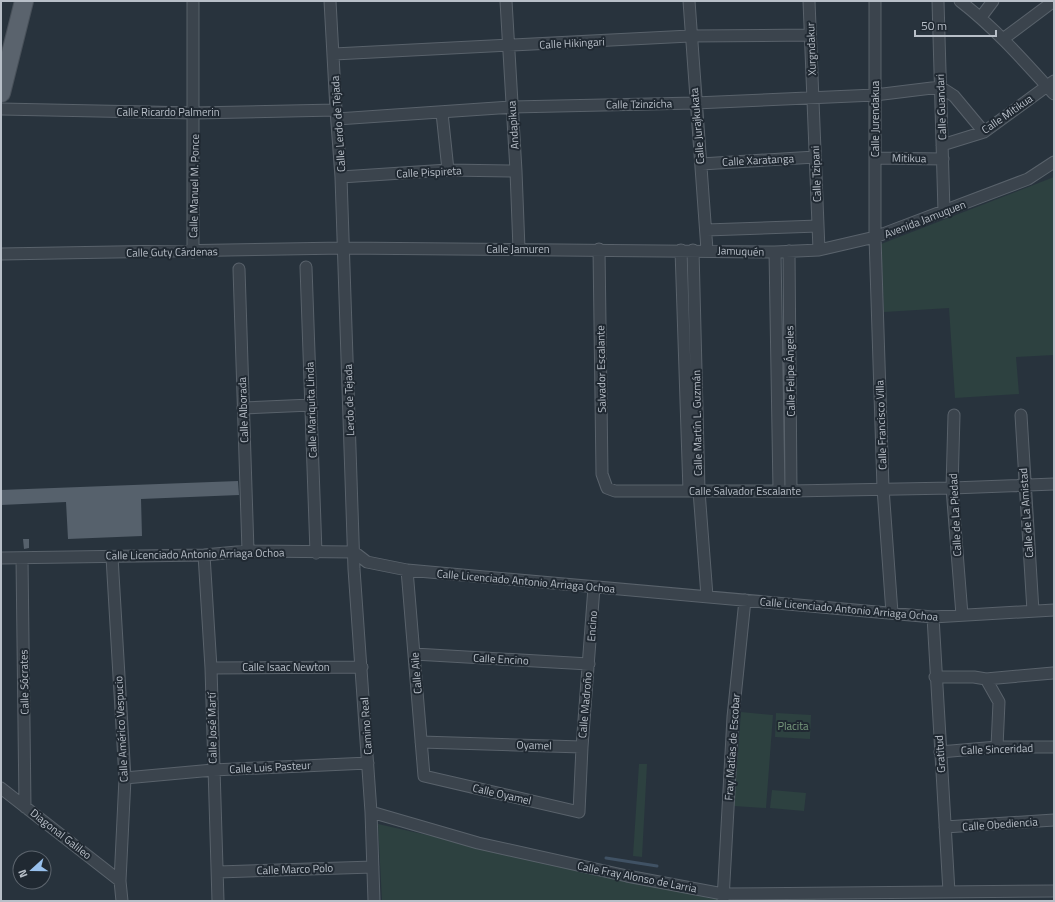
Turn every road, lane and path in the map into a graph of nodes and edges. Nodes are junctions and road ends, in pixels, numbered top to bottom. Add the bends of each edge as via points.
1 (24, 1) edge
2 (194, 1) edge
3 (330, 1) edge
4 (506, 1) edge
5 (689, 1) edge
6 (810, 1) edge
7 (875, 1) edge
8 (938, 1) edge
9 (960, 1) edge
10 (993, 1) edge
11 (1054, 1) edge
12 (980, 17) junction
13 (810, 35) junction
14 (690, 36) junction
15 (1003, 39) junction
16 (507, 47) junction
17 (334, 54) junction
18 (940, 87) junction
19 (1052, 87) edge
20 (1, 93) edge
21 (875, 95) junction
22 (813, 97) junction
23 (695, 103) junction
24 (512, 107) junction
25 (1, 109) edge
26 (194, 113) junction
27 (442, 113) junction
28 (336, 115) junction
29 (984, 132) junction
30 (942, 145) junction
31 (816, 157) junction
32 (875, 158) junction
33 (943, 159) junction
34 (1054, 162) edge
35 (701, 164) junction
36 (448, 170) junction
37 (516, 171) junction
38 (341, 177) junction
39 (944, 212) junction
40 (818, 226) junction
41 (706, 230) junction
42 (875, 238) junction
43 (343, 248) junction
44 (519, 249) junction
45 (599, 250) junction
46 (681, 250) junction
47 (693, 250) junction
48 (707, 250) junction
49 (819, 250) junction
50 (789, 251) junction
51 (193, 252) junction
52 (775, 252) junction
53 (1, 254) edge
54 (306, 267) dead end
55 (239, 269) dead end
56 (777, 366) junction
57 (790, 366) junction
58 (685, 370) junction
59 (696, 371) junction
60 (311, 406) junction
61 (243, 408) junction
62 (954, 415) dead end
63 (1021, 415) dead end
64 (1024, 484) junction
65 (1054, 484) edge
66 (607, 488) joint
67 (883, 488) junction
68 (952, 488) junction
69 (694, 491) junction
70 (791, 491) junction
71 (779, 492) junction
72 (248, 551) junction
73 (354, 552) junction
74 (316, 553) junction
75 (204, 555) junction
76 (112, 556) junction
77 (1, 558) edge
78 (22, 558) junction
79 (407, 570) junction
80 (594, 587) junction
81 (708, 596) junction
82 (744, 600) junction
83 (1033, 610) junction
84 (1054, 610) edge
85 (892, 613) junction
86 (962, 615) junction
87 (933, 617) junction
88 (414, 654) junction
89 (589, 664) junction
90 (362, 667) junction
91 (211, 668) junction
92 (1053, 673) dead end
93 (935, 678) junction
94 (986, 679) junction
95 (421, 742) junction
96 (582, 747) junction
97 (997, 747) junction
98 (1054, 747) edge
99 (940, 752) junction
100 (368, 763) junction
101 (213, 770) junction
102 (424, 776) joint
103 (125, 778) junction
104 (1, 788) edge
105 (26, 807) junction
106 (371, 812) junction
107 (1054, 820) edge
108 (945, 827) junction
109 (373, 867) junction
110 (218, 872) junction
111 (120, 881) junction
112 (1054, 891) edge
113 (949, 892) junction
114 (723, 898) edge
115 (122, 901) edge
116 (218, 901) edge
117 (374, 901) edge

1 - 20 main road
2 - 26 street, Calle Manuel M. Ponce
3 - 17 street, Calle Lerdo de Tejada
4 - 16 street, Andapikua
5 - 14 street, Calle Jurajkukata
6 - 13 street, Xurgndakur
7 - 21 street, Calle Jurendakua
8 - 18 street, Calle Guandari
9 - 12 street
10 - 12 street
11 - 15 street
12 - 15 street
13 - 14 street, Calle Hikingari
13 - 22 street, Xurgndakur
14 - 16 street, Calle Hikingari
14 - 23 street, Calle Jurajkukata
15 - 19 street
16 - 17 street, Calle Hikingari
16 - 24 street, Andapikua
17 - 28 street, Calle Lerdo de Tejada
18 - 21 street, Calle Tzinzicha
18 - 29 street via 954,96
18 - 30 street, Calle Guandari
19 - 29 street, Calle Mitikua
21 - 22 street, Calle Tzinzicha
21 - 32 street, Calle Jurendakua
22 - 23 street, Calle Tzinzicha
22 - 31 street, Calle Tzipani
23 - 24 street, Calle Tzinzicha
23 - 35 street, Calle Jurajkukata
24 - 27 street, Calle Tzinzicha
24 - 37 street, Andapikua
25 - 26 street, Calle Ricardo Palmerin
26 - 28 street, Calle Ricardo Palmerin
26 - 51 street, Calle Manuel M. Ponce
27 - 28 street, Calle Tzinzicha
27 - 36 street
28 - 38 street, Calle Lerdo de Tejada
29 - 30 street, Calle Mitikua
30 - 33 street, Calle Guandari
31 - 35 street, Calle Xaratanga
31 - 40 street, Calle Tzipani
32 - 33 street, Mitikua
32 - 42 street, Calle Jurendakua
33 - 39 street, Calle Guandari
34 - 39 street, Avenida Jamuquen via 1028,179
35 - 41 street, Calle Jurajkukata
36 - 37 street, Calle Pispireta
36 - 38 street, Calle Pispireta
37 - 44 street, Andapikua
38 - 43 street, Calle Lerdo de Tejada
39 - 42 street, Avenida Jamuquen
40 - 41 street
40 - 49 street, Calle Tzipani
41 - 48 street, Calle Jurajkukata
42 - 49 street, Avenida Jamuquen
42 - 67 street, Calle Francisco Villa
43 - 44 street, Calle Jamuren
43 - 51 street, Calle Guty Cárdenas
43 - 73 street, Lerdo de Tejada
44 - 45 street, Calle Jamuren
45 - 46 street, Calle Jamuren
45 - 66 street, Salvador Escalante via 602,474
46 - 47 street, Calle Jamuren
46 - 58 street, Calle Martín L. Guzmán
47 - 48 street, Jamuquén
47 - 59 street, Calle Martín L. Guzmán
48 - 52 street, Jamuquén
49 - 50 street, Avenida Jamuquen
50 - 52 street, Jamuquén
50 - 57 street, Calle Felipe Ángeles
51 - 53 street, Calle Guty Cárdenas
52 - 56 street, Calle Felipe Ángeles
54 - 60 street, Calle Mariquita Linda
55 - 61 street, Calle Alborada
56 - 57 street
56 - 71 street, Calle Felipe Ángeles
57 - 70 street, Calle Felipe Ángeles
58 - 59 street
58 - 69 street, Calle Martín L. Guzmán
59 - 69 street, Calle Martín L. Guzmán
60 - 61 street
60 - 74 street, Calle Mariquita Linda
61 - 72 street, Calle Alborada
62 - 68 street, Calle de La Piedad
63 - 64 street, Calle de La Amistad
64 - 65 street, Calle Salvador Escalante
64 - 68 street, Calle Salvador Escalante
64 - 83 street, Calle de La Amistad
66 - 69 street, Calle Salvador Escalante via 615,491
67 - 68 street, Calle Salvador Escalante
67 - 70 street, Calle Salvador Escalante
67 - 85 street, Calle Francisco Villa
68 - 86 street, Calle de La Piedad
69 - 71 street, Calle Salvador Escalante
69 - 81 street, Calle Martín L. Guzmán
70 - 71 street, Calle Salvador Escalante
72 - 74 street, Calle Licenciado Antonio Arriaga Ochoa
72 - 75 street, Calle Licenciado Antonio Arriaga Ochoa
73 - 74 street, Calle Licenciado Antonio Arriaga Ochoa
73 - 79 street, Calle Licenciado Antonio Arriaga Ochoa via 367,562
73 - 90 street, Camino Real
75 - 76 street, Calle Licenciado Antonio Arriaga Ochoa
75 - 91 street, Calle José Martí
76 - 78 street, Calle Licenciado Antonio Arriaga Ochoa
76 - 103 street, Calle Américo Vespucio
77 - 78 street, Calle Licenciado Antonio Arriaga Ochoa
78 - 105 street, Calle Sócrates
79 - 80 street, Calle Licenciado Antonio Arriaga Ochoa
79 - 88 street, Calle Aile
80 - 81 street, Calle Licenciado Antonio Arriaga Ochoa
80 - 89 street, Encino
81 - 82 street, Calle Licenciado Antonio Arriaga Ochoa
82 - 85 street, Calle Licenciado Antonio Arriaga Ochoa
82 - 114 street, Fray Matías de Escobar via 733,717
83 - 84 street, Calle Licenciado Antonio Arriaga Ochoa
83 - 86 street, Calle Licenciado Antonio Arriaga Ochoa
85 - 87 street, Calle Licenciado Antonio Arriaga Ochoa
86 - 87 street, Calle Licenciado Antonio Arriaga Ochoa
87 - 93 street, Gratitud
88 - 89 street, Calle Encino
88 - 95 street, Calle Aile
89 - 96 street, Calle Madroño
90 - 91 street, Calle Isaac Newton
90 - 100 street, Camino Real
91 - 101 street, Calle José Martí
92 - 94 street
93 - 94 street
93 - 99 street, Gratitud
94 - 97 street via 999,702
95 - 96 street, Oyamel
95 - 102 street, Calle Aile
96 - 102 street, Calle Oyamel via 579,812
97 - 98 street, Calle Sinceridad
97 - 99 street, Calle Sinceridad
99 - 108 street, Gratitud
100 - 101 street, Calle Luis Pasteur
100 - 106 street, Camino Real
101 - 103 street, Calle Luis Pasteur
101 - 110 street, Calle José Martí
103 - 111 street, Calle Américo Vespucio
104 - 105 street, Diagonal Galileo
105 - 111 street, Diagonal Galileo
106 - 109 street, Camino Real
106 - 114 street, Calle Fray Alonso de Larria via 478,843
107 - 108 street, Calle Obediencia
108 - 113 street, Gratitud
109 - 110 street, Calle Marco Polo
109 - 117 street, Camino Real
110 - 116 street, Calle José Martí
111 - 115 street, Calle Américo Vespucio
112 - 113 street, Calle Fray Alonso de Larria
113 - 114 street, Calle Fray Alonso de Larria

